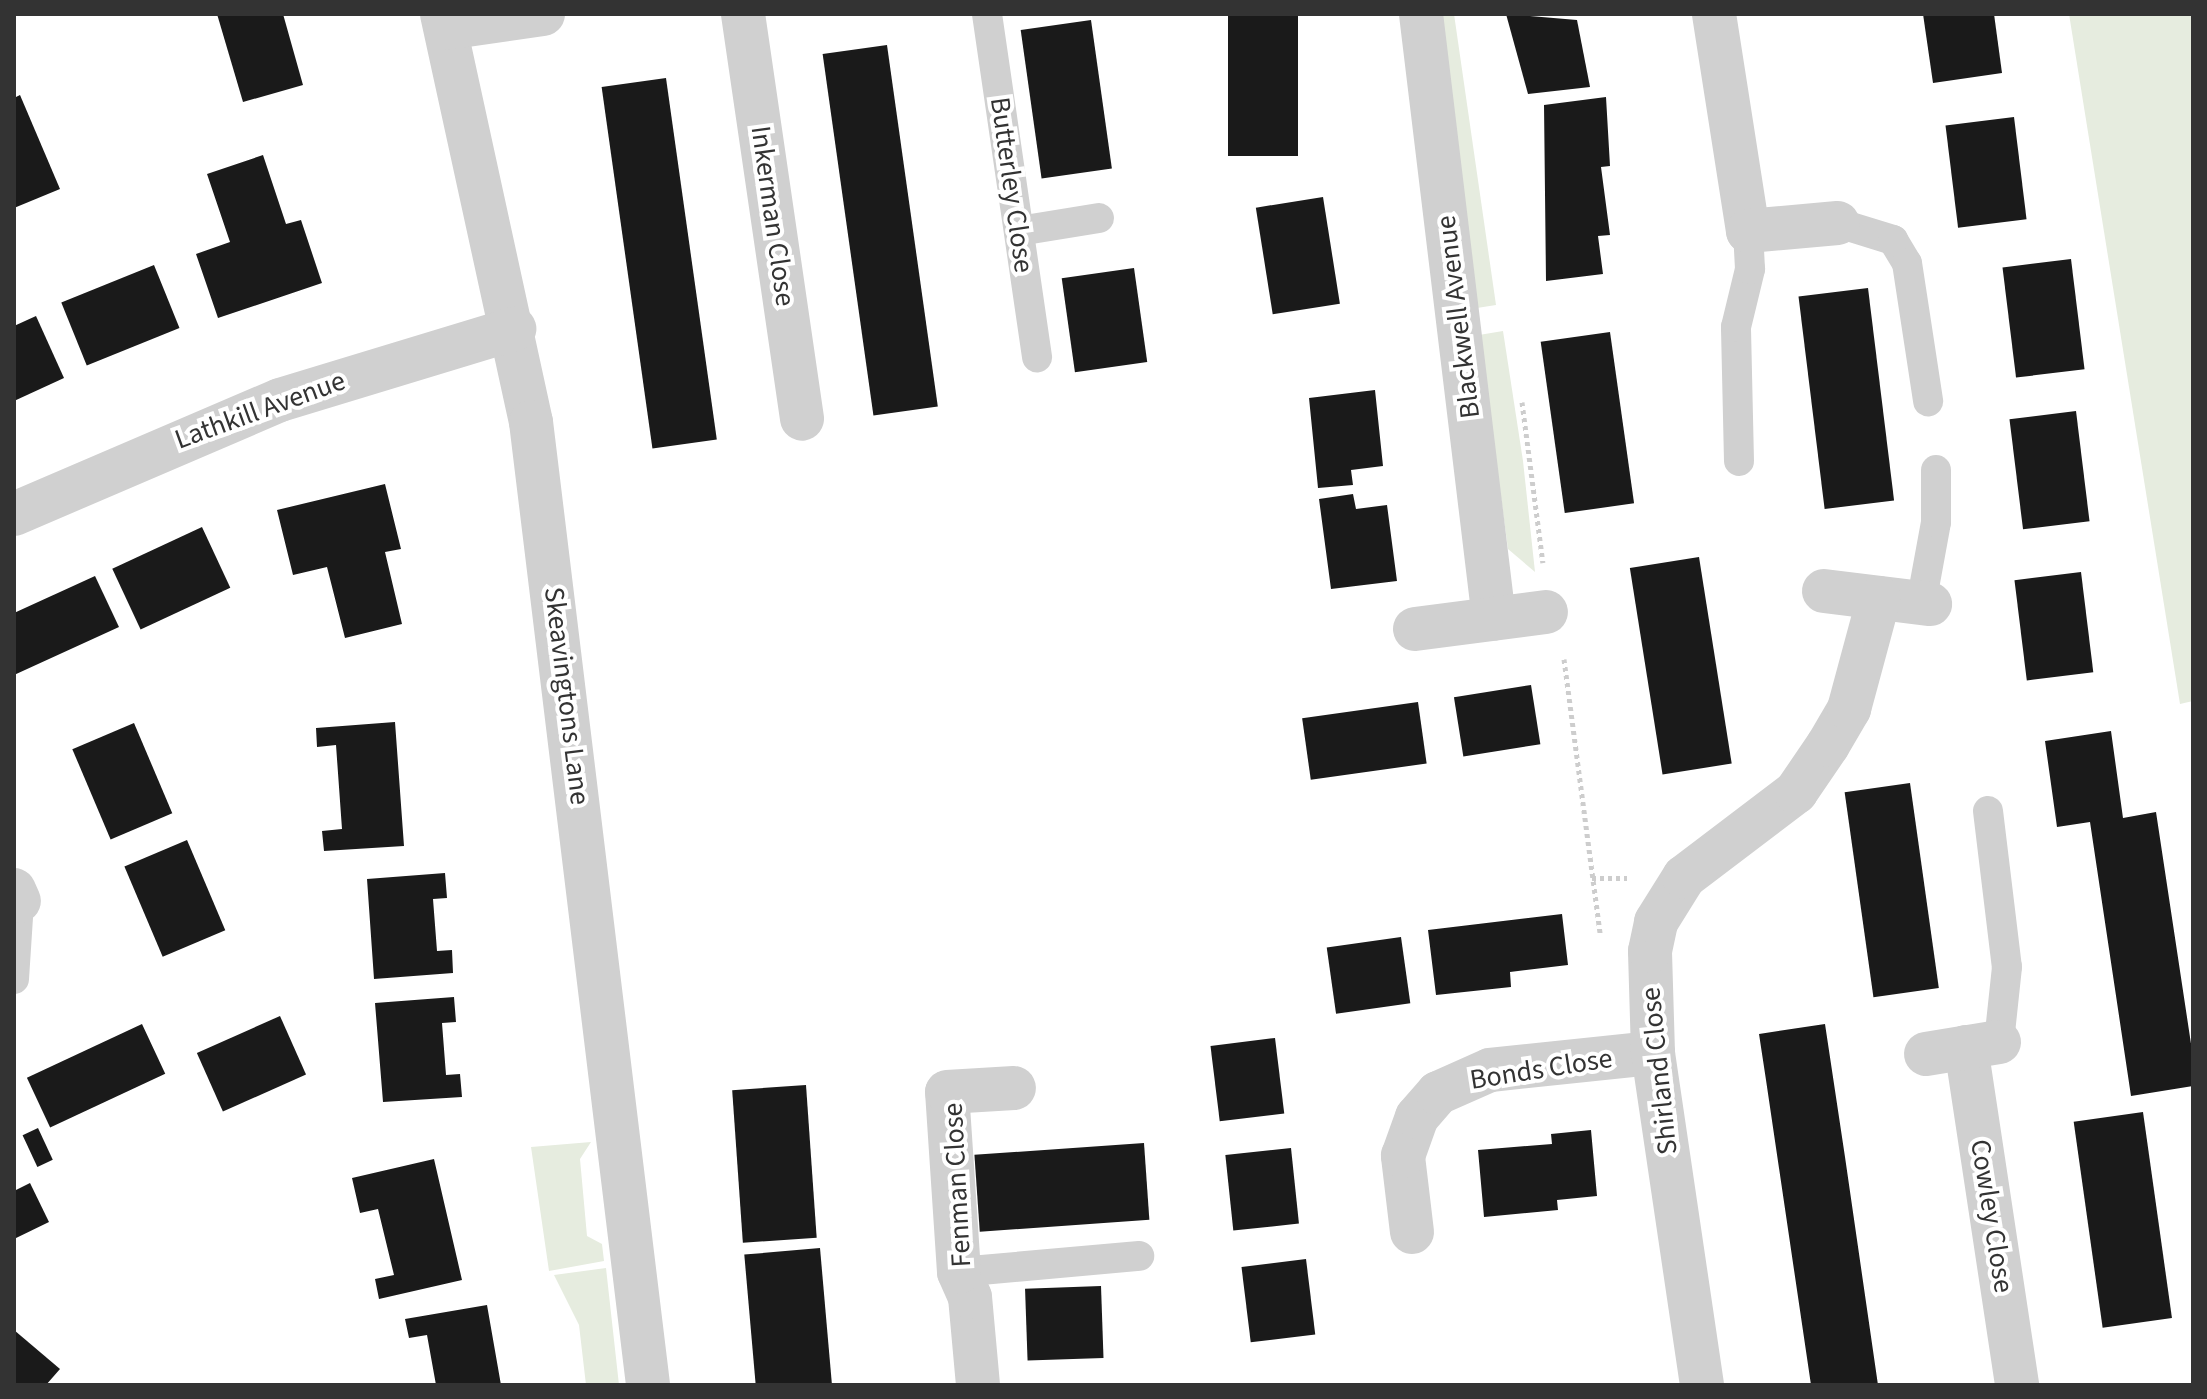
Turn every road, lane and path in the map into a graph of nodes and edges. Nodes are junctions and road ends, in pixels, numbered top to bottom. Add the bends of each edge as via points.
1 (543, 14) edge
2 (743, 14) edge
3 (987, 14) edge
4 (1421, 14) edge
5 (1714, 14) edge
6 (444, 21) edge
7 (1099, 218) dead end
8 (1838, 223) joint
9 (1019, 231) junction
10 (1748, 231) junction
11 (514, 329) junction
12 (1037, 357) dead end
13 (1928, 401) dead end
14 (802, 419) dead end
15 (1739, 461) dead end
16 (1936, 470) dead end
17 (14, 514) edge
18 (1824, 591) dead end
19 (1910, 602) junction
20 (1546, 612) joint
21 (1494, 619) junction
22 (1415, 629) dead end
23 (1988, 811) dead end
24 (16, 896) edge
25 (1601, 939) dead end
26 (14, 979) edge
27 (1963, 1048) joint
28 (1653, 1053) junction
29 (1014, 1088) dead end
30 (1412, 1232) dead end
31 (1139, 1256) dead end
32 (959, 1272) junction
33 (648, 1385) edge
34 (978, 1385) edge
35 (1702, 1385) edge
36 (2017, 1385) edge

1 - 6 street
2 - 14 street, Inkerman Close
3 - 9 lane, Butterley Close
4 - 21 street, Blackwell Avenue
5 - 10 street
6 - 11 street, Skeavingtons Lane
7 - 9 lane
8 - 10 street
8 - 13 lane via 1893,240 1907,263
9 - 12 lane, Butterley Close
10 - 15 lane via 1750,269 1736,327
11 - 17 street, Lathkill Avenue via 280,400
11 - 33 street, Skeavingtons Lane via 587,850
16 - 19 lane via 1936,522
18 - 19 street
19 - 28 street, Shirland Close via 1804,780 1764,821 1684,877 1665,905 1650,951
20 - 21 street
20 - 25 path via 1558,611
21 - 22 street
23 - 27 lane, Cowley Close via 2007,967
24 - 26 lane
27 - 36 street, Cowley Close
28 - 30 street, Bonds Close via 1490,1070 1438,1093 1417,1117 1403,1156
28 - 35 street, Shirland Close
29 - 32 street, Fenman Close via 947,1092
31 - 32 lane
32 - 34 street, Fenman Close via 970,1297

